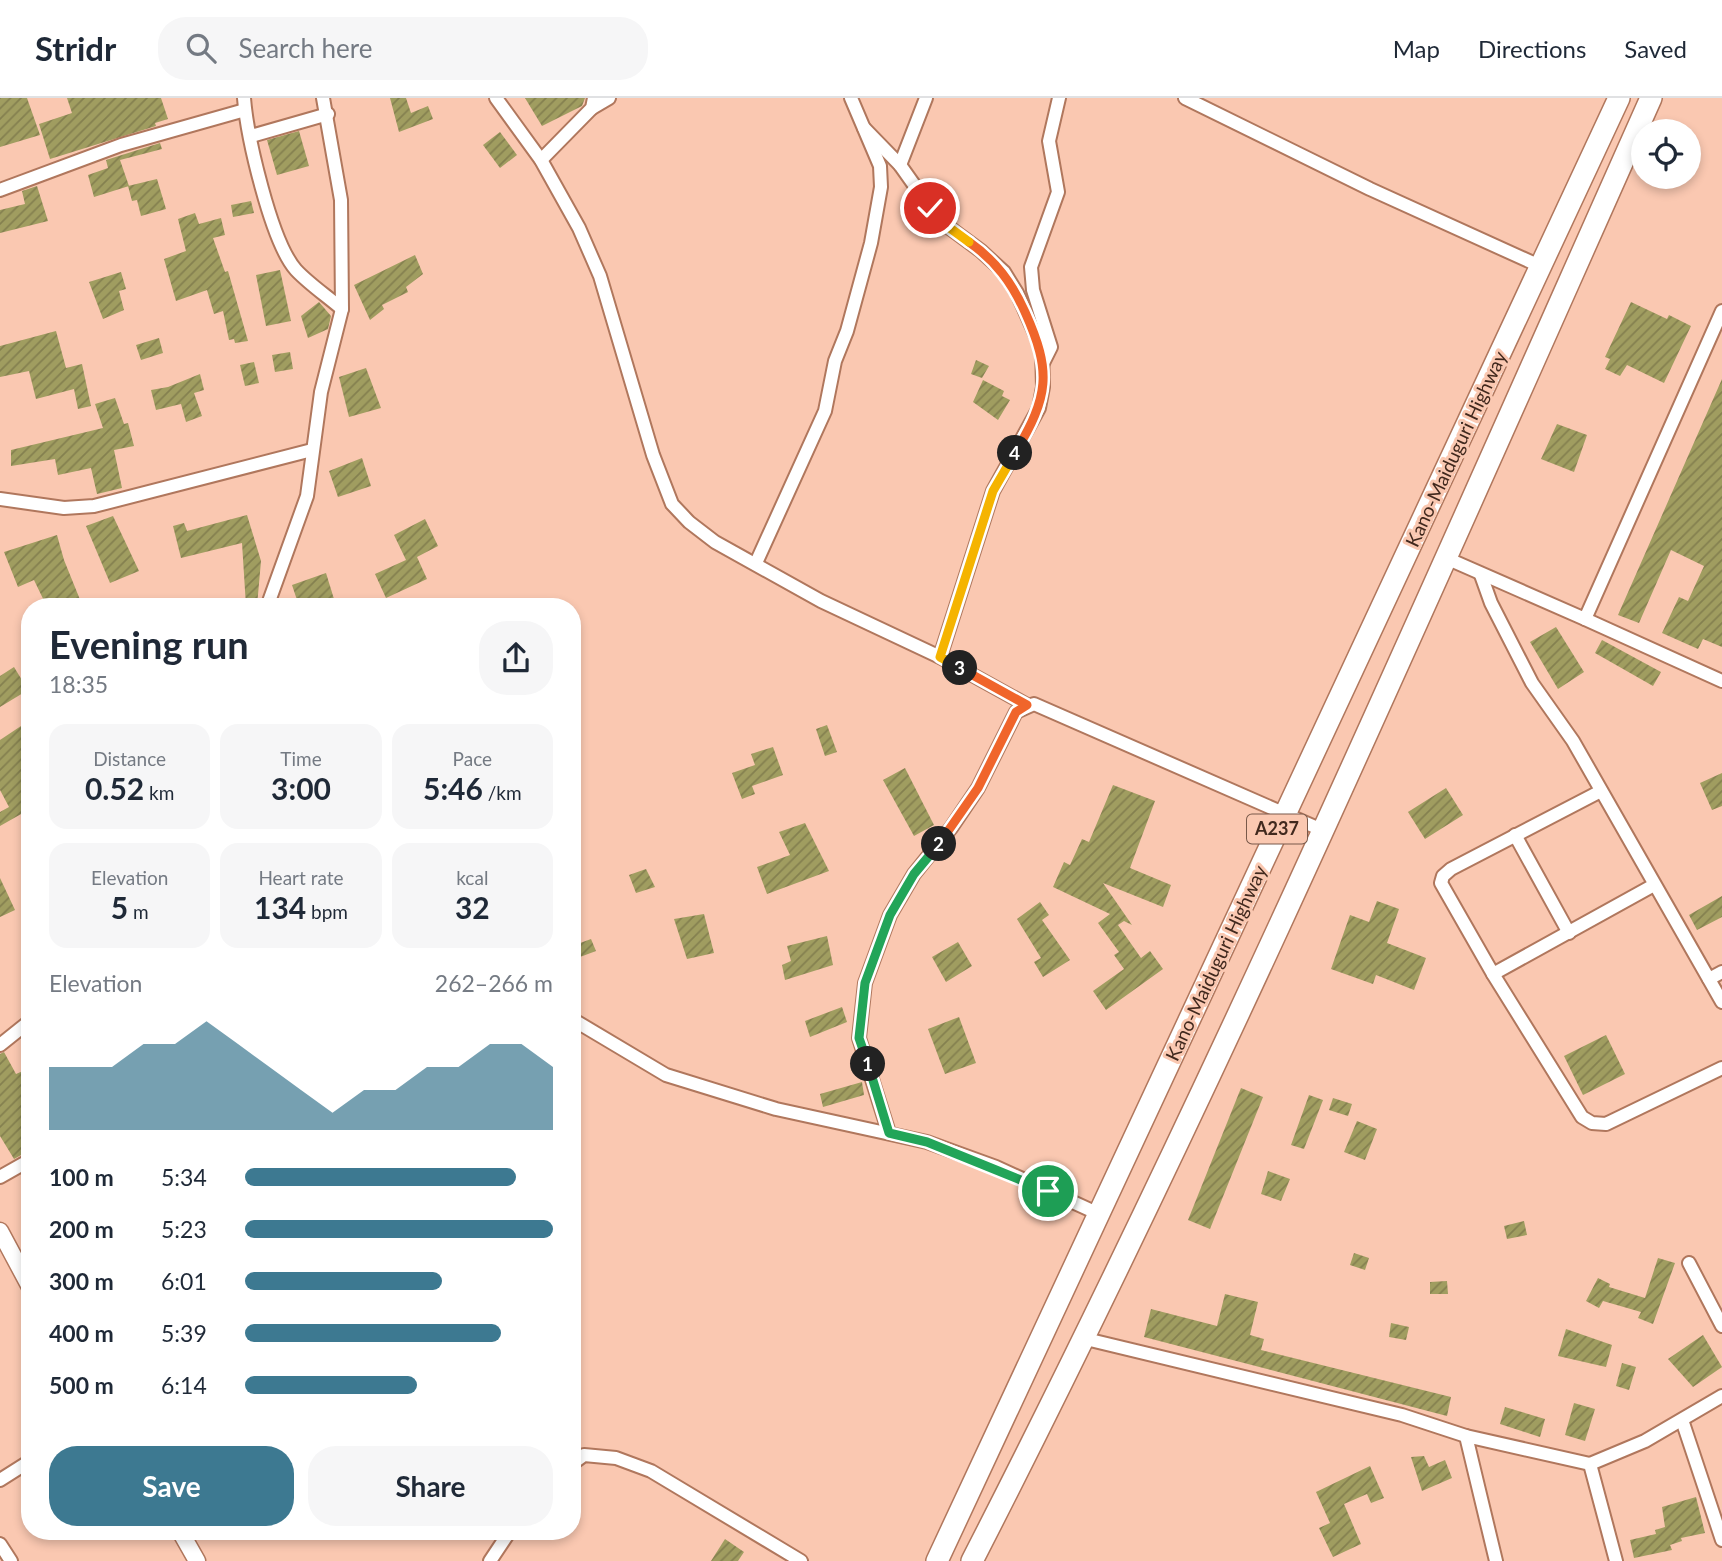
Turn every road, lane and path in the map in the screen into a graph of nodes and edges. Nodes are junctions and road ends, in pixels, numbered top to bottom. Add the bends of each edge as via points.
1 (323, 98) edge
2 (496, 98) edge
3 (609, 98) edge
4 (852, 98) edge
5 (926, 98) edge
6 (1059, 98) edge
7 (1185, 98) edge
8 (1619, 98) edge
9 (1651, 98) edge
10 (1201, 102) edge
11 (593, 103) edge
12 (244, 104) edge
13 (328, 114) junction
14 (864, 128) junction
15 (251, 136) junction
16 (541, 160) junction
17 (900, 165) junction
18 (0, 190) edge
19 (1542, 267) junction
20 (342, 309) junction
21 (1722, 311) edge
22 (1043, 363) junction
23 (312, 450) junction
24 (0, 499) edge
25 (1446, 558) junction
26 (756, 563) junction
27 (1481, 575) junction
28 (270, 598) edge
29 (1585, 618) junction
30 (940, 657) junction
31 (1722, 681) edge
32 (1027, 705) junction
33 (1601, 791) junction
34 (1285, 811) junction
35 (1322, 830) junction
36 (1515, 835) junction
37 (1654, 886) junction
38 (1569, 933) junction
39 (1722, 972) edge
40 (1493, 974) junction
41 (1709, 979) junction
42 (1722, 1002) edge
43 (581, 1024) edge
44 (21, 1028) edge
45 (0, 1045) edge
46 (1722, 1068) edge
47 (889, 1133) junction
48 (21, 1165) edge
49 (0, 1177) edge
50 (1099, 1214) junction
51 (0, 1231) edge
52 (1689, 1263) dead end
53 (21, 1270) edge
54 (1722, 1326) edge
55 (1086, 1339) junction
56 (1722, 1396) edge
57 (1682, 1420) junction
58 (1466, 1436) junction
59 (581, 1457) edge
60 (1590, 1464) junction
61 (21, 1467) edge
62 (0, 1480) edge
63 (185, 1540) edge
64 (504, 1540) edge
65 (1722, 1540) edge
66 (0, 1544) edge
67 (11, 1561) edge
68 (197, 1561) edge
69 (490, 1561) edge
70 (801, 1561) edge
71 (937, 1561) edge
72 (972, 1561) edge
73 (1496, 1561) edge
74 (1616, 1561) edge

1 - 13 street
2 - 16 street
3 - 11 street
4 - 14 street
5 - 17 street
6 - 22 street via 1049,141 1057,178 1056,201 1031,267 1051,350
7 - 10 street
8 - 19 highway, Kano-Maiduguri Highway / A237
9 - 25 highway, Kano-Maiduguri Highway / A237
10 - 19 street via 1370,189
11 - 16 street
12 - 15 street
12 - 18 street
13 - 15 street
13 - 20 street via 341,200
14 - 17 street
14 - 26 street via 880,166 871,243 835,361 825,411
15 - 20 street via 284,251 295,269
16 - 26 street via 600,276 672,504 715,541
17 - 22 street via 939,220 1004,272 1035,331
19 - 34 highway, Kano-Maiduguri Highway / A237
20 - 23 street
21 - 29 street
22 - 30 street via 1039,408 993,491
23 - 24 street via 94,506 64,508
23 - 28 street via 307,496
25 - 27 street
25 - 35 highway, Kano-Maiduguri Highway / A237
26 - 30 street via 821,601
27 - 29 street
27 - 33 street via 1532,683
29 - 31 street
30 - 32 street
32 - 34 street via 1034,704
32 - 47 street via 1016,712 978,788 914,874 890,915 865,983 859,1038
33 - 36 street
33 - 37 street
34 - 35 street
34 - 50 highway, Kano-Maiduguri Highway / A237
35 - 55 highway, Kano-Maiduguri Highway / A237
36 - 38 street
36 - 40 street via 1451,869 1441,883
37 - 38 street
37 - 41 street
38 - 40 street
39 - 41 street
40 - 46 street via 1582,1117 1592,1123 1606,1124
41 - 42 street
43 - 47 street via 666,1075 776,1109
44 - 45 street
47 - 50 street via 996,1167
48 - 49 street
50 - 71 highway, Kano-Maiduguri Highway / A237
51 - 53 street
52 - 54 street
55 - 58 street via 1402,1415
55 - 72 highway, Kano-Maiduguri Highway / A237
56 - 57 street
57 - 60 street
57 - 65 street
58 - 60 street
58 - 73 street
59 - 70 street via 616,1458 651,1471
60 - 74 street
61 - 62 street
63 - 68 street
64 - 69 street
66 - 67 street

